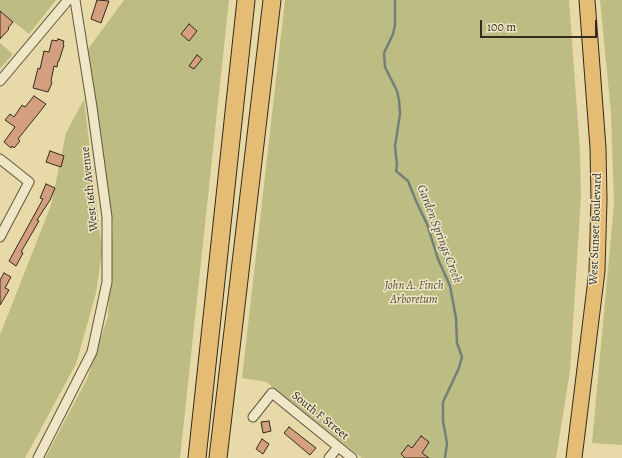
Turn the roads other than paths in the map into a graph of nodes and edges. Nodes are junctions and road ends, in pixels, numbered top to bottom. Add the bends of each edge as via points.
1 (68, 0) edge
2 (75, 0) edge
3 (246, 0) edge
4 (272, 0) edge
5 (587, 0) edge
6 (0, 81) edge
7 (0, 159) edge
8 (0, 237) edge
9 (252, 417) dead end
10 (338, 447) junction
11 (38, 458) edge
12 (197, 458) edge
13 (218, 458) edge
14 (329, 458) edge
15 (352, 458) edge
16 (574, 458) edge

1 - 6 street
2 - 11 street, West 16th Avenue via 107,217 107,282 92,352
3 - 12 highway
4 - 13 highway
5 - 16 main road, West Sunset Boulevard via 598,148 599,208 597,271
7 - 8 street via 28,182
9 - 10 street, South F Street via 272,393
10 - 14 street
10 - 15 street, South F Street

